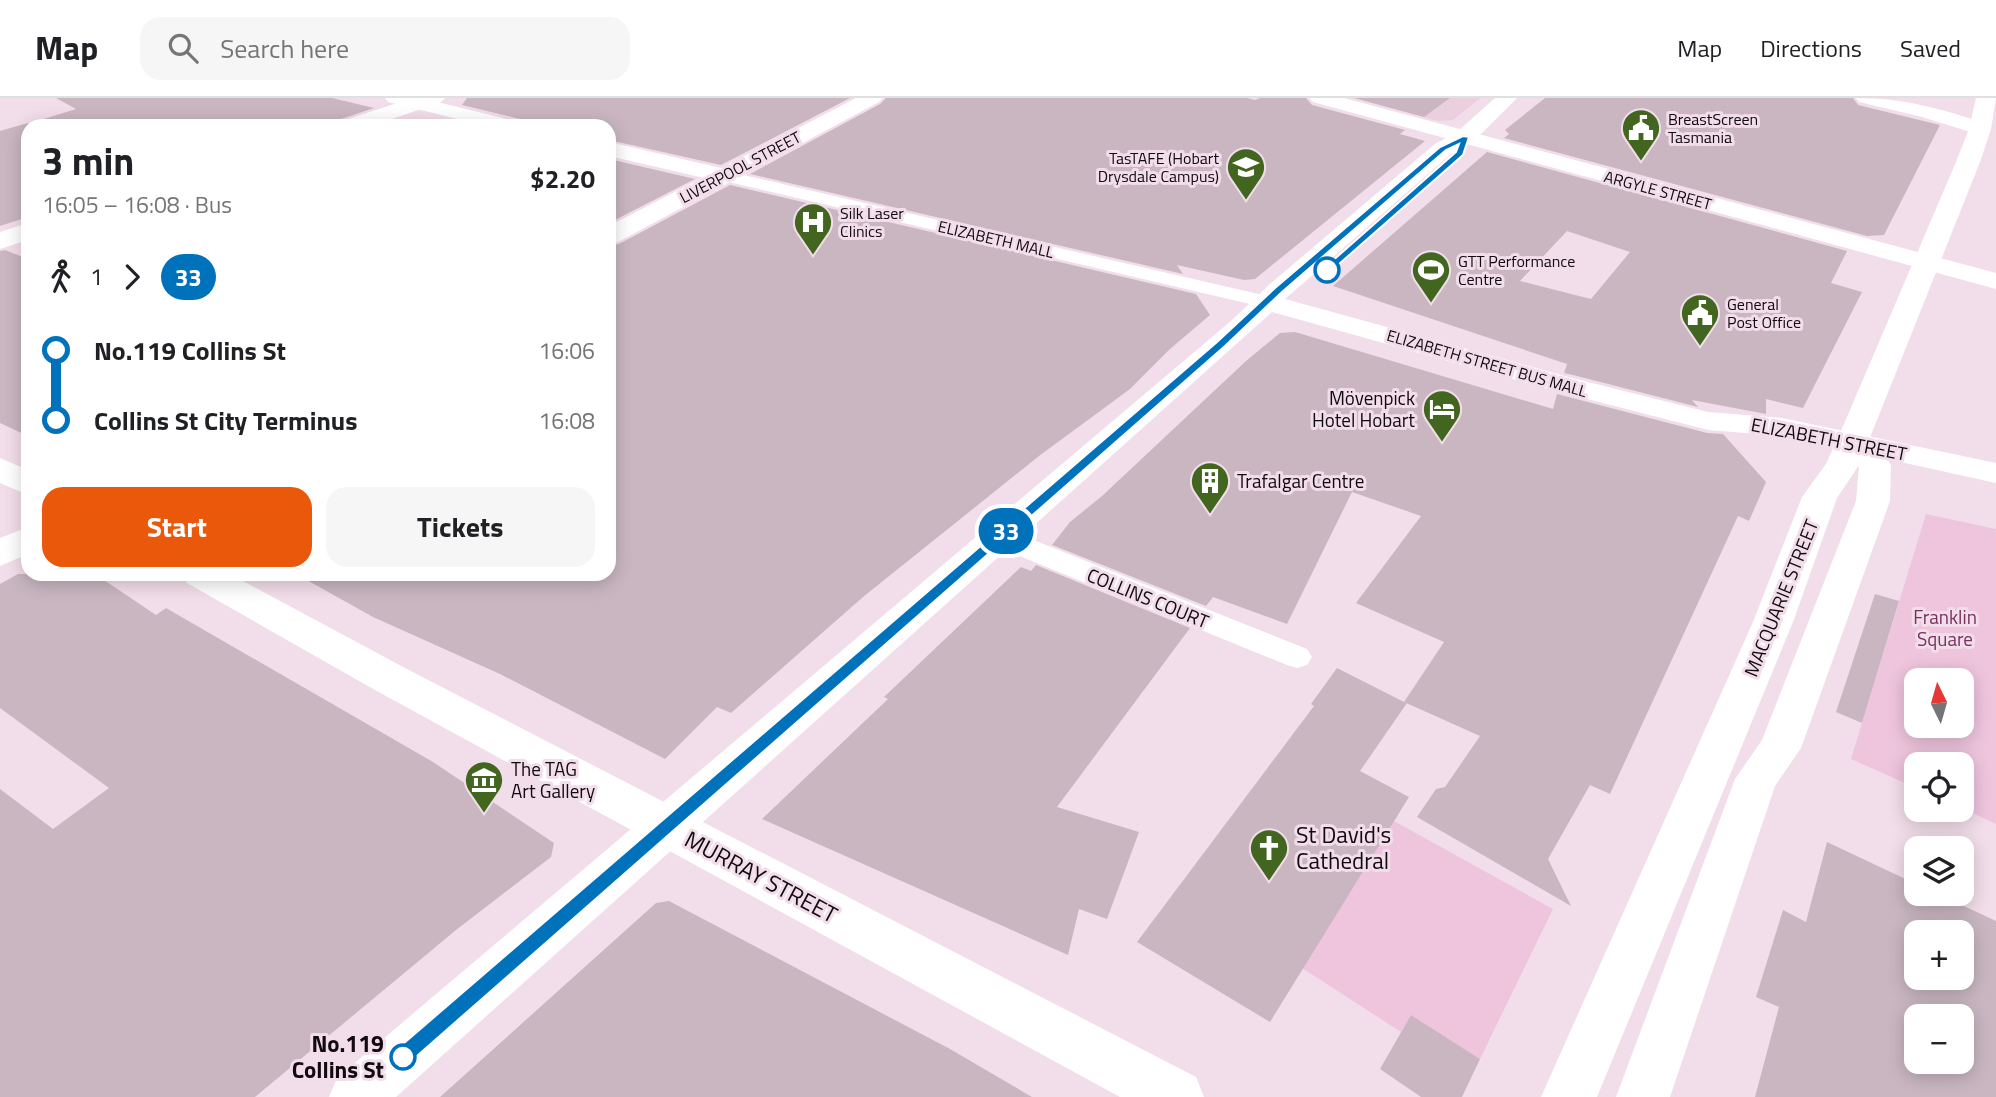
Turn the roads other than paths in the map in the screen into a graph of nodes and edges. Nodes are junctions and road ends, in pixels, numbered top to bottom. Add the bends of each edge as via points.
1 (395, 98) edge
2 (872, 98) edge
3 (1320, 98) edge
4 (1507, 98) edge
5 (1866, 98) edge
6 (1895, 98) edge
7 (425, 101) edge
8 (1983, 111) edge
9 (371, 119) edge
10 (488, 119) edge
11 (1465, 137) junction
12 (616, 151) edge
13 (726, 176) junction
14 (616, 232) edge
15 (21, 234) edge
16 (0, 241) edge
17 (1925, 262) junction
18 (1996, 281) edge
19 (1267, 302) junction
20 (1301, 311) junction
21 (1708, 421) joint
22 (1857, 460) junction
23 (0, 469) edge
24 (1996, 473) edge
25 (21, 480) edge
26 (1996, 499) edge
27 (1000, 536) junction
28 (21, 542) edge
29 (0, 553) edge
30 (213, 581) edge
31 (1297, 657) dead end
32 (666, 825) junction
33 (356, 1097) edge
34 (1176, 1097) edge
35 (1569, 1097) edge
36 (1643, 1097) edge

1 - 7 street
2 - 13 main road, LIVERPOOL STREET
3 - 11 main road, ARGYLE STREET
4 - 11 street
5 - 8 street via 1941,115
6 - 8 street
7 - 9 main road
7 - 10 street
8 - 17 main road, MACQUARIE STREET
11 - 17 main road, ARGYLE STREET
11 - 19 street via 1443,149
11 - 20 street via 1460,153 1294,300 1293,305
12 - 13 street
13 - 14 main road, LIVERPOOL STREET
13 - 19 street, ELIZABETH MALL
15 - 16 main road
17 - 18 main road, ARGYLE STREET
17 - 22 main road, MACQUARIE STREET
19 - 20 street, ELIZABETH STREET BUS MALL
19 - 27 street
20 - 21 street, ELIZABETH STREET BUS MALL
21 - 22 street, ELIZABETH STREET via 1750,443
22 - 24 street, ELIZABETH STREET
22 - 26 street, ELIZABETH STREET
22 - 35 main road, MACQUARIE STREET via 1825,487 1773,622
22 - 36 street via 1873,501 1780,748 1756,779
23 - 25 main road
27 - 31 street, COLLINS COURT
27 - 32 street
28 - 29 main road
30 - 32 main road, MURRAY STREET
32 - 33 street
32 - 34 main road, MURRAY STREET

